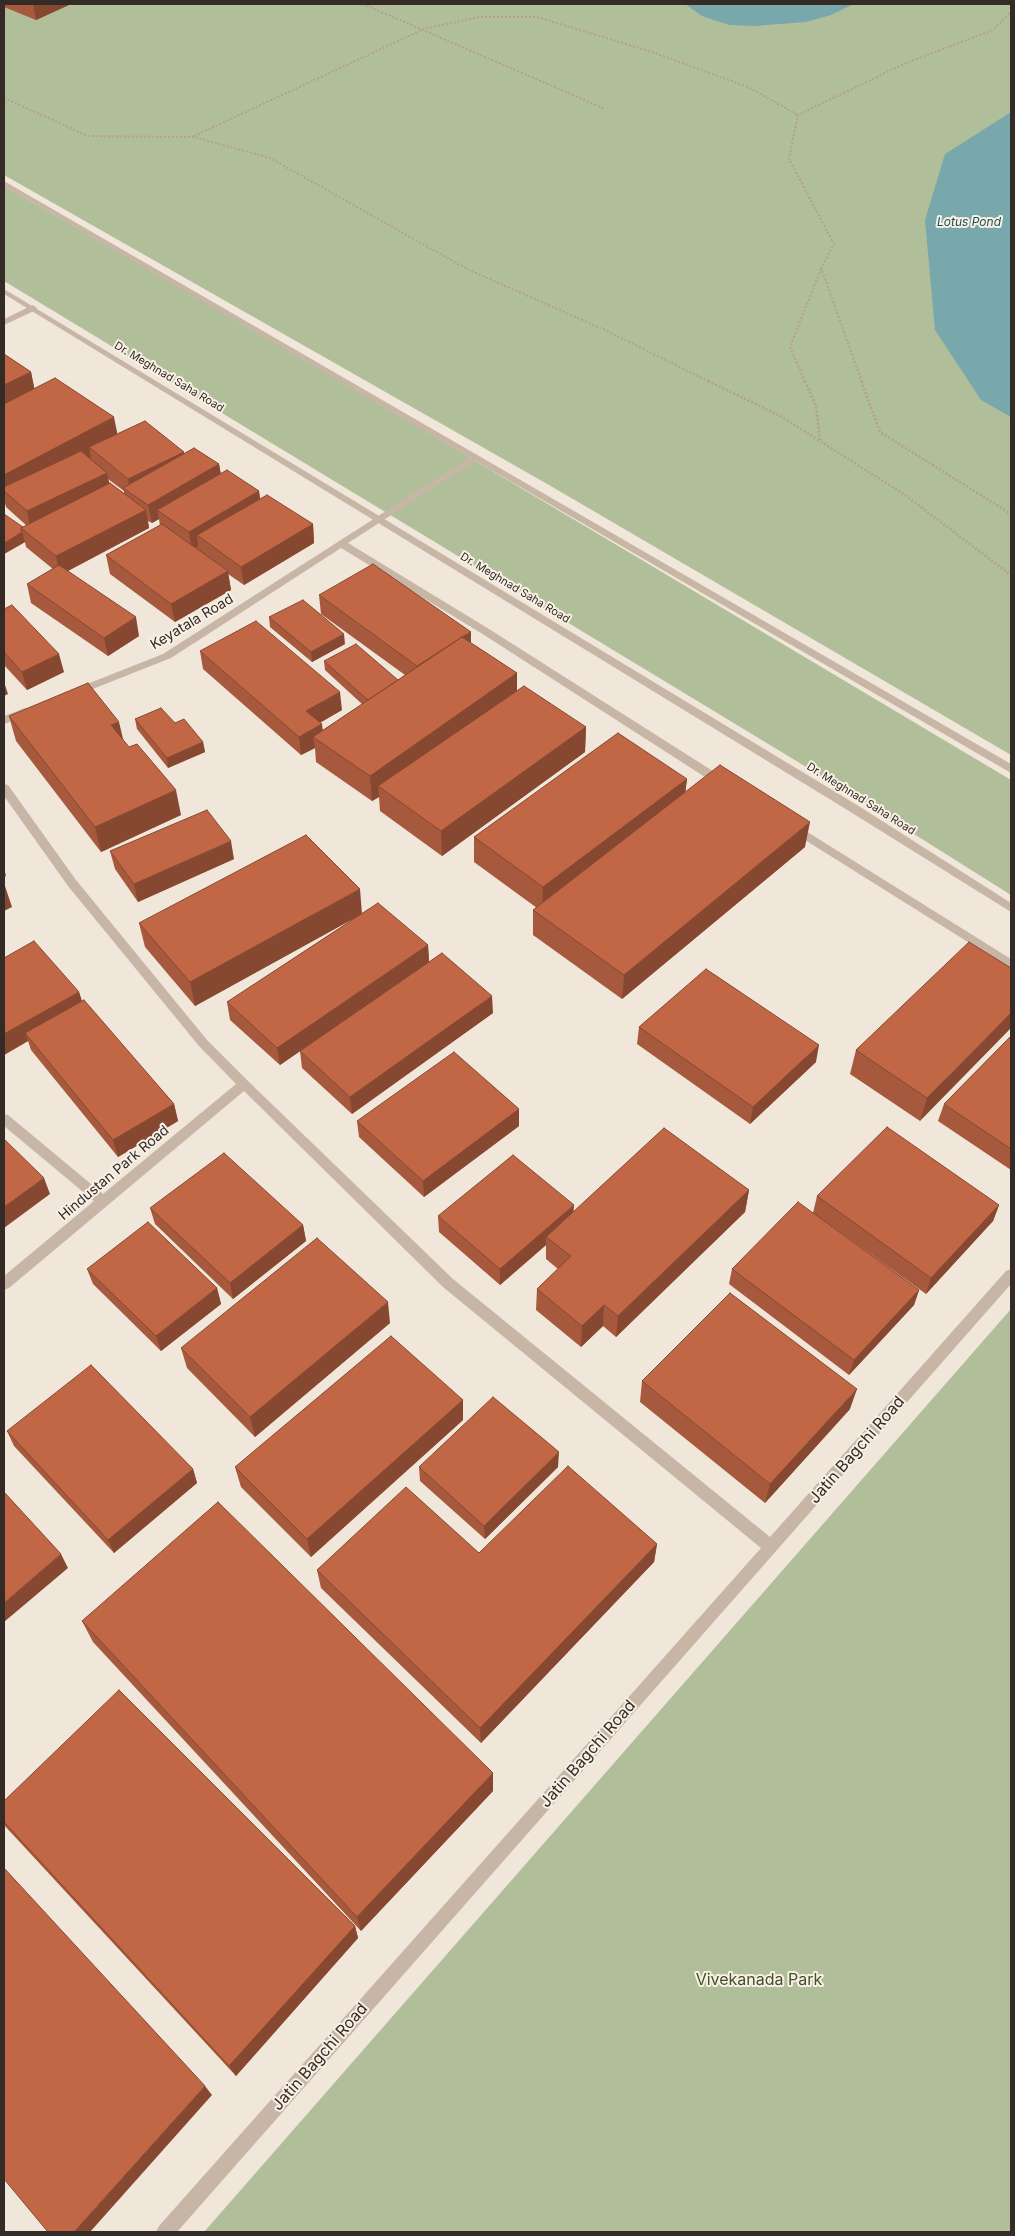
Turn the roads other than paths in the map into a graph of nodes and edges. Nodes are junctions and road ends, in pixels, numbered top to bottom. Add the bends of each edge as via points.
1 (4, 183) edge
2 (4, 291) edge
3 (33, 308) junction
4 (4, 322) edge
5 (475, 457) junction
6 (380, 520) junction
7 (342, 544) junction
8 (64, 696) edge
9 (36, 707) edge
10 (4, 720) edge
11 (1011, 769) edge
12 (4, 788) edge
13 (736, 790) edge
14 (786, 822) edge
15 (1011, 908) edge
16 (1011, 965) edge
17 (244, 1084) junction
18 (4, 1119) edge
19 (104, 1201) junction
20 (1011, 1275) edge
21 (4, 1284) edge
22 (771, 1547) junction
23 (165, 2232) edge

1 - 5 street
2 - 3 street, Dr. Meghnad Saha Road
3 - 4 street
3 - 6 street, Dr. Meghnad Saha Road
5 - 6 street, Keyatala Road
5 - 11 street
6 - 7 street, Keyatala Road
6 - 15 street, Dr. Meghnad Saha Road
7 - 8 street, Keyatala Road via 167,656
7 - 13 street
9 - 10 street
12 - 17 street via 78,891 203,1043
14 - 16 street
17 - 19 street, Hindustan Park Road
17 - 22 street via 448,1283
18 - 19 street
19 - 21 street, Hindustan Park Road
20 - 22 street, Jatin Bagchi Road
22 - 23 street, Jatin Bagchi Road

